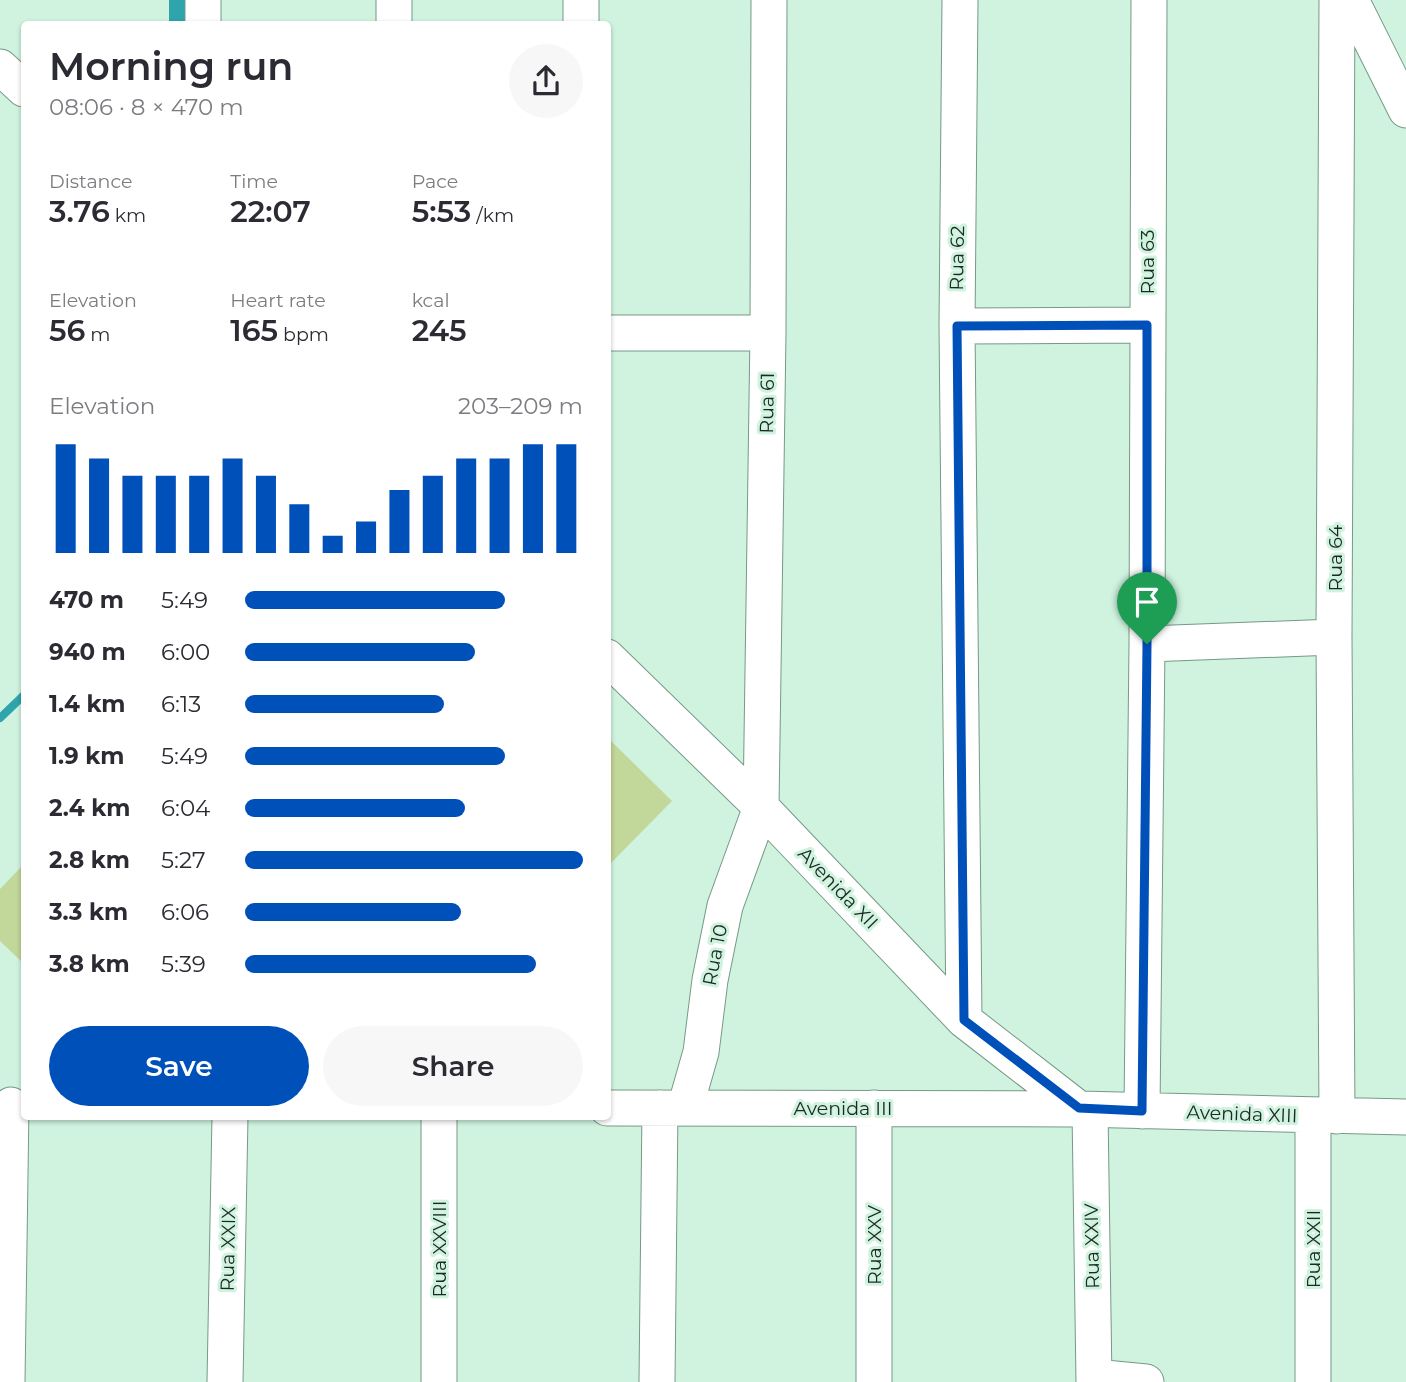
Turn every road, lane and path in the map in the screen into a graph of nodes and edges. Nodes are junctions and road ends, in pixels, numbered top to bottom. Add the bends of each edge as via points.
1 (203, 0) edge
2 (394, 0) edge
3 (581, 0) edge
4 (769, 0) edge
5 (960, 0) edge
6 (1149, 0) edge
7 (1337, 0) edge
8 (1351, 0) edge
9 (203, 21) edge
10 (394, 21) edge
11 (581, 21) edge
12 (0, 67) edge
13 (21, 86) edge
14 (1406, 110) edge
15 (1147, 325) junction
16 (957, 326) junction
17 (611, 333) edge
18 (768, 333) junction
19 (1334, 637) junction
20 (1147, 644) junction
21 (611, 661) edge
22 (761, 807) junction
23 (964, 1020) junction
24 (12, 1104) edge
25 (611, 1108) edge
26 (672, 1108) junction
27 (874, 1108) junction
28 (1084, 1109) junction
29 (1142, 1111) junction
30 (1325, 1116) junction
31 (1406, 1117) edge
32 (230, 1120) edge
33 (439, 1120) edge
34 (1094, 1380) edge
35 (7, 1382) edge
36 (225, 1382) edge
37 (439, 1382) edge
38 (657, 1382) edge
39 (874, 1382) edge
40 (1146, 1382) edge
41 (1313, 1382) edge

1 - 9 street
2 - 10 street
3 - 11 street
4 - 18 street, Rua 61
5 - 16 street, Rua 62
6 - 15 street, Rua 63
7 - 19 street, Rua 64
8 - 14 street
12 - 13 street
15 - 16 street
15 - 20 street, Rua 63
16 - 23 street, Rua 62
17 - 18 street
18 - 22 street, Rua 61
19 - 20 street
19 - 30 street, Rua 64
20 - 29 street, Rua 63
21 - 22 street, Avenida XII
22 - 23 street, Avenida XII
22 - 26 street, Rua 10 via 725,906 701,1052
23 - 28 street, Avenida XII
24 - 35 street
25 - 26 street, Avenida III
26 - 27 street, Avenida III
26 - 38 street, Rua 10
27 - 28 street, Avenida III
27 - 39 street, Rua XXV
28 - 29 street, Avenida XIII
28 - 34 street, Rua XXIV
29 - 30 street, Avenida XIII
30 - 31 street, Avenida XIII
30 - 41 street, Rua XXII
32 - 36 street, Rua XXIX
33 - 37 street, Rua XXVIII
34 - 40 street

